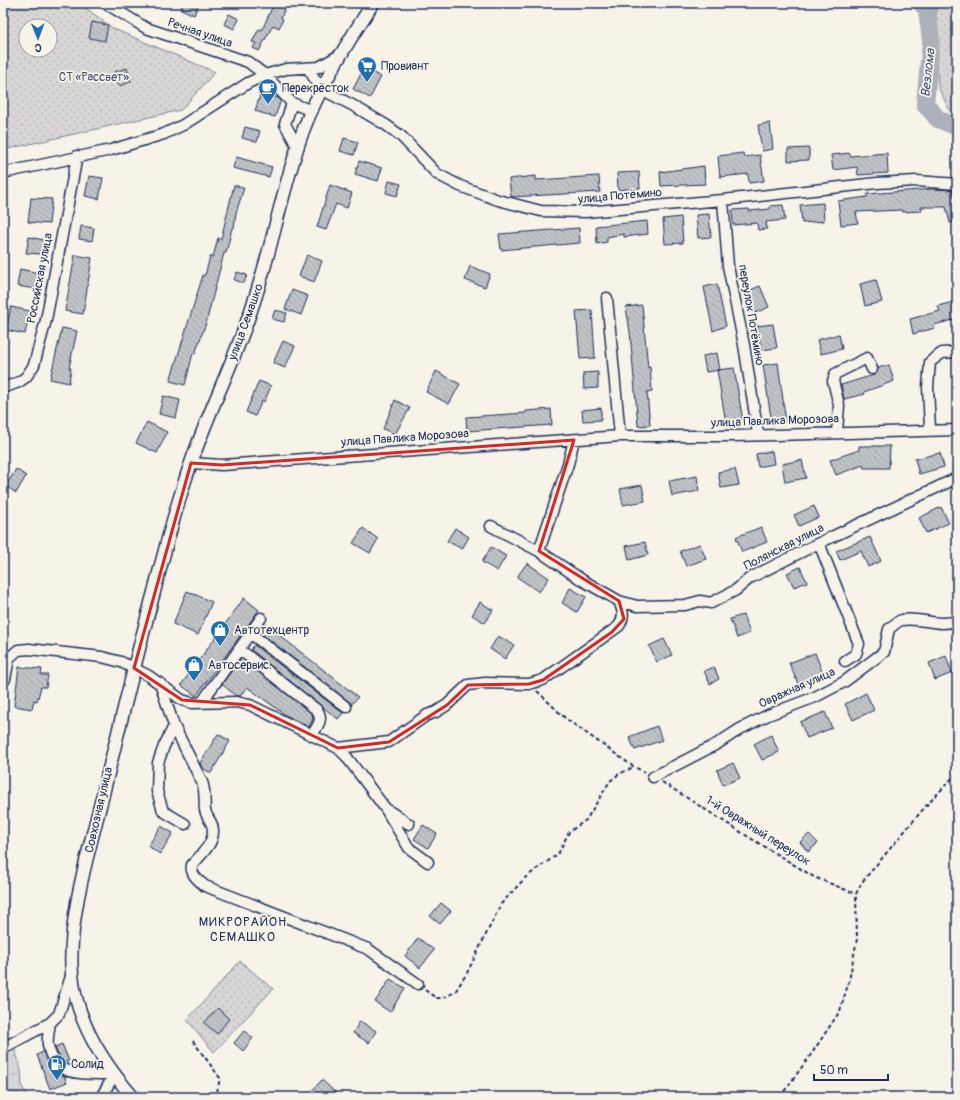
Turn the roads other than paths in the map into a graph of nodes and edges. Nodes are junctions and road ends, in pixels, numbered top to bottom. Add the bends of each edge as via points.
1 (105, 3) edge
2 (373, 3) edge
3 (338, 56) junction
4 (308, 68) junction
5 (265, 75) junction
6 (321, 89) junction
7 (292, 103) junction
8 (312, 111) junction
9 (298, 148) junction
10 (77, 156) junction
11 (3, 173) edge
12 (957, 184) edge
13 (723, 200) junction
14 (607, 298) dead end
15 (957, 352) edge
16 (872, 369) dead end
17 (3, 388) edge
18 (930, 429) junction
19 (957, 430) edge
20 (837, 432) junction
21 (758, 434) junction
22 (620, 436) junction
23 (574, 440) junction
24 (191, 463) junction
25 (957, 478) edge
26 (491, 526) dead end
27 (819, 543) junction
28 (539, 551) junction
29 (618, 601) junction
30 (637, 606) junction
31 (260, 618) dead end
32 (624, 619) junction
33 (957, 621) edge
34 (250, 633) junction
35 (139, 649) joint
36 (239, 649) junction
37 (845, 661) dead end
38 (134, 668) junction
39 (4, 679) dead end
40 (160, 683) junction
41 (202, 702) junction
42 (346, 707) dead end
43 (174, 726) junction
44 (312, 735) junction
45 (338, 748) junction
46 (653, 777) road end
47 (385, 808) junction
48 (186, 824) dead end
49 (409, 824) dead end
50 (428, 862) dead end
51 (72, 973) junction
52 (418, 984) road end
53 (50, 1023) junction
54 (3, 1048) edge
55 (115, 1074) junction
56 (101, 1097) edge
57 (133, 1097) edge

1 - 5 street, Речная улица via 142,26 248,62
2 - 3 main road, улица Семашко
3 - 4 street via 319,67
3 - 6 main road, улица Семашко
4 - 5 street via 286,69
4 - 6 street
5 - 7 street, Речная улица
5 - 10 street via 231,92 183,125 164,134 126,146
6 - 8 main road, улица Семашко
6 - 13 street, улица Потёмино via 386,125 401,136 437,174 460,186 520,207 555,212 585,212
7 - 8 street
7 - 9 street via 285,124
8 - 9 main road, улица Семашко
9 - 24 main road, улица Семашко via 251,313
10 - 11 street
10 - 17 street, Российская улица via 46,320 34,366 19,382
12 - 13 street, улица Потёмино via 917,181 877,183
13 - 21 street, переулок Потёмино via 728,266
14 - 22 street
15 - 18 street via 942,353 930,362
16 - 20 street via 867,358 835,374 833,381 839,405
18 - 19 street, улица Павлика Морозова
18 - 20 street, улица Павлика Морозова
20 - 21 street, улица Павлика Морозова
21 - 22 street, улица Павлика Морозова
22 - 23 street, улица Павлика Морозова
23 - 24 street, улица Павлика Морозова via 222,465
23 - 28 street
24 - 35 main road, улица Семашко via 170,530
25 - 27 street, Полянская улица
26 - 28 street, Полянская улица
27 - 30 street, Полянская улица via 750,578 717,602
27 - 37 street via 859,644 856,654
28 - 29 street, Полянская улица
29 - 30 street, Полянская улица
29 - 32 street
30 - 32 street via 628,612
31 - 34 street
32 - 45 street via 612,632 543,680 529,684 468,685 436,712 427,715 388,742
33 - 46 street, Овражная улица via 940,624 910,620 898,622 889,629 884,652 844,682 768,715
34 - 36 street
34 - 42 street
35 - 38 main road, Совхозная улица
36 - 41 street
36 - 44 street via 317,710 320,722
38 - 39 street via 102,657 44,650 18,650 9,658
38 - 40 street
38 - 51 main road, Совхозная улица via 78,902 73,930
40 - 41 street via 182,700
40 - 43 street
41 - 44 street via 237,702 250,705
43 - 48 street via 160,754 157,790 163,811
43 - 52 street via 206,792 206,816 213,830 212,842 192,865 191,869 199,881 368,949
44 - 45 street
45 - 47 street
47 - 49 street
47 - 50 street via 409,848
51 - 53 street via 59,1014
51 - 55 main road, Совхозная улица via 76,1001 82,1019 93,1042
53 - 54 street
53 - 55 street via 48,1045 55,1064 68,1072
55 - 56 street
55 - 57 main road, Совхозная улица

